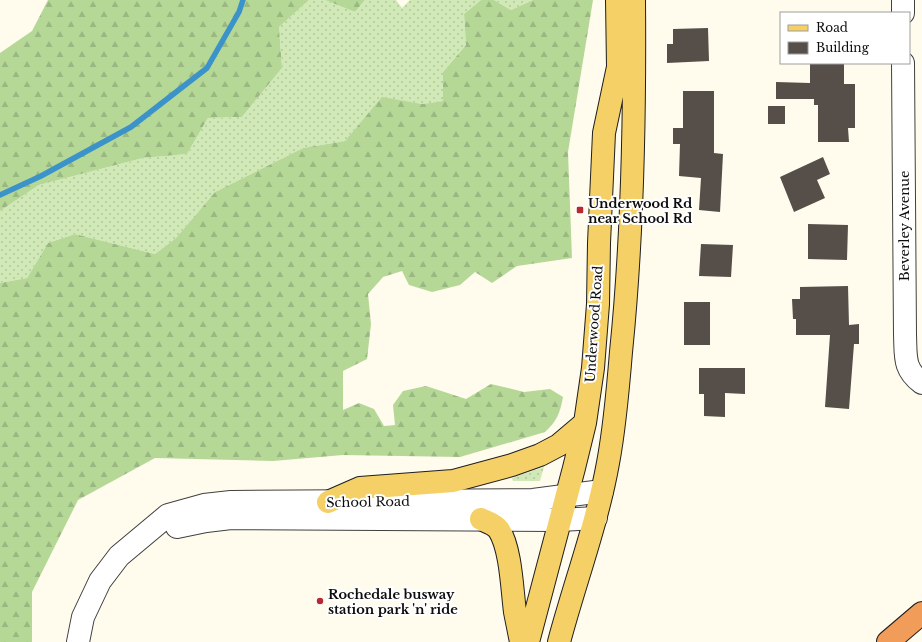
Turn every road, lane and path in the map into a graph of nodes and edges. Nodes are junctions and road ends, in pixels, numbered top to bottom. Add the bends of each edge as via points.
1 (617, 0) edge
2 (634, 0) edge
3 (903, 0) edge
4 (903, 12) edge
5 (903, 64) edge
6 (922, 383) edge
7 (584, 423) junction
8 (602, 491) junction
9 (566, 496) junction
10 (328, 502) junction
11 (596, 518) junction
12 (481, 519) junction
13 (560, 520) junction
14 (142, 537) junction
15 (922, 613) edge
16 (78, 642) edge
17 (521, 642) edge
18 (528, 642) edge
19 (559, 642) edge
20 (888, 642) edge

1 - 7 main road, Underwood Road via 618,67 604,133 598,304
2 - 8 main road via 632,206 626,308 610,452
3 - 4 street
5 - 6 street, Beverley Avenue via 906,365 913,376
7 - 9 main road, Underwood Road
7 - 10 main road via 559,445 512,465 453,481 360,488
8 - 9 street, School Road
8 - 11 main road
9 - 10 street, School Road via 533,500
9 - 13 main road, Underwood Road
10 - 14 street, School Road via 231,502 204,505 168,515
11 - 13 street, School Road
11 - 19 main road
12 - 13 street, School Road
12 - 14 street, School Road via 231,518 206,521
12 - 17 main road via 499,529 503,539
13 - 18 main road, Underwood Road
14 - 16 street, School Road via 119,556 100,582 83,617
15 - 20 highway

